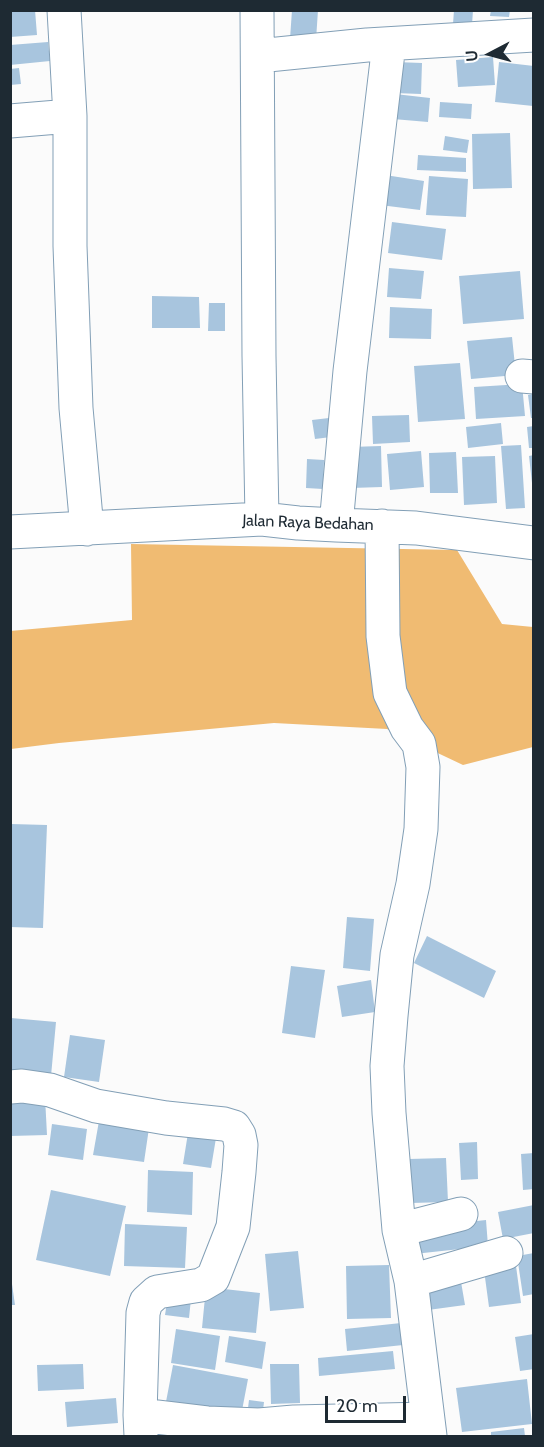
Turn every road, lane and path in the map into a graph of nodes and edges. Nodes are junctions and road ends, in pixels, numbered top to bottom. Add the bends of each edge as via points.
1 (64, 10) edge
2 (257, 10) edge
3 (534, 35) edge
4 (388, 44) junction
5 (258, 56) junction
6 (70, 116) junction
7 (10, 121) edge
8 (262, 519) junction
9 (336, 525) junction
10 (382, 526) junction
11 (87, 529) junction
12 (10, 532) edge
13 (534, 543) edge
14 (10, 1087) edge
15 (461, 1214) dead end
16 (399, 1230) junction
17 (506, 1253) dead end
18 (411, 1281) junction
19 (140, 1426) edge
20 (429, 1428) edge

1 - 6 street
2 - 5 street
3 - 4 street
4 - 5 street
4 - 9 street
5 - 8 street
6 - 7 street
6 - 11 street via 76,408
8 - 9 street, Jalan Raya Bedahan
8 - 11 street, Jalan Raya Bedahan
9 - 10 street, Jalan Raya Bedahan
10 - 13 street, Jalan Raya Bedahan
10 - 16 street via 382,636 390,693 419,744 423,767 421,829 398,955 387,1066
11 - 12 street, Jalan Raya Bedahan
14 - 19 street via 51,1090 96,1106 224,1124 239,1135 233,1227 213,1278 201,1285 157,1292 146,1302
15 - 16 street
16 - 18 street
17 - 18 street
18 - 20 street
19 - 20 street via 294,1422

